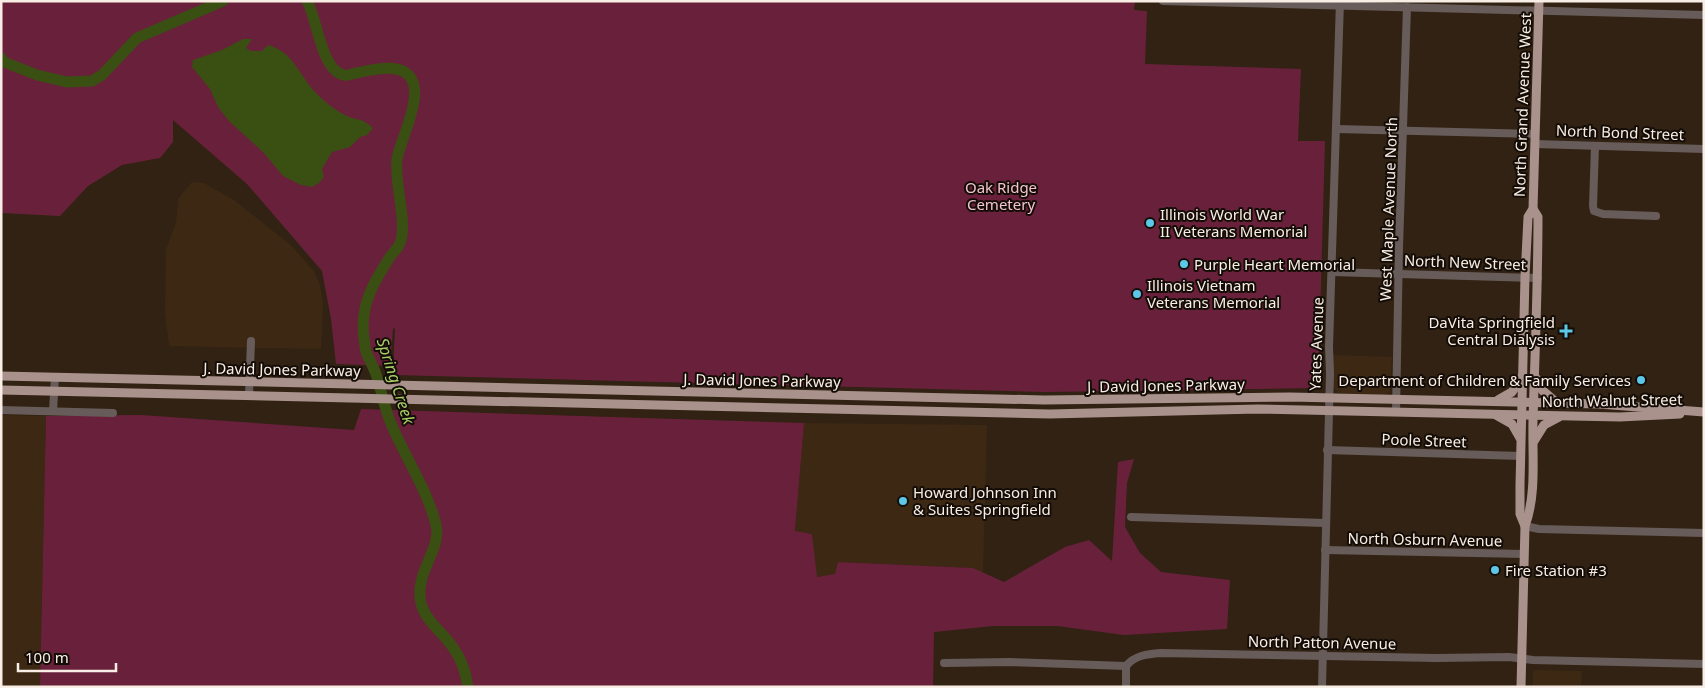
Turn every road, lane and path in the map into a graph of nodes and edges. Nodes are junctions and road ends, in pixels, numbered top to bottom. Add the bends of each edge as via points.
1 (1163, 1) edge
2 (1340, 3) edge
3 (1539, 6) edge
4 (1407, 7) junction
5 (1704, 15) edge
6 (1336, 128) junction
7 (1404, 131) junction
8 (1535, 139) junction
9 (1595, 146) junction
10 (1704, 149) edge
11 (1533, 210) junction
12 (1656, 216) dead end
13 (1332, 272) junction
14 (1400, 274) junction
15 (1525, 277) junction
16 (1538, 278) junction
17 (251, 341) dead end
18 (1535, 368) junction
19 (1522, 375) junction
20 (1, 376) edge
21 (55, 377) junction
22 (250, 382) junction
23 (1, 390) edge
24 (54, 392) junction
25 (249, 395) junction
26 (1328, 398) junction
27 (1396, 399) junction
28 (1493, 402) junction
29 (1522, 402) junction
30 (1534, 402) junction
31 (1557, 403) junction
32 (1, 410) edge
33 (1328, 410) junction
34 (53, 411) junction
35 (1396, 412) junction
36 (1704, 412) edge
37 (114, 413) dead end
38 (1493, 414) junction
39 (1521, 414) junction
40 (1533, 415) junction
41 (1562, 416) junction
42 (1521, 441) junction
43 (1533, 446) junction
44 (1327, 450) junction
45 (1520, 456) junction
46 (1130, 517) dead end
47 (1325, 523) junction
48 (1524, 526) junction
49 (1704, 533) edge
50 (1324, 550) junction
51 (1524, 554) junction
52 (1322, 656) junction
53 (1522, 658) junction
54 (944, 663) dead end
55 (1704, 664) edge
56 (1126, 666) junction
57 (1126, 687) edge
58 (1322, 687) edge
59 (1521, 687) edge

1 - 2 street
2 - 4 street
2 - 6 street, Yates Avenue
3 - 4 street
3 - 5 street
3 - 8 main road, North Grand Avenue West
4 - 7 street, West Maple Avenue North
6 - 7 street, North Bond Street
6 - 13 street, Yates Avenue
7 - 8 street, North Bond Street
7 - 14 street, West Maple Avenue North
8 - 9 street, North Bond Street
8 - 11 main road, North Grand Avenue West
9 - 10 street, North Bond Street
9 - 12 street via 1594,211
11 - 15 main road, North Grand Avenue West via 1528,217
11 - 16 main road, North Grand Avenue West via 1538,217
13 - 14 street, North New Street
13 - 26 street, Yates Avenue
14 - 15 street, North New Street
14 - 27 street, West Maple Avenue North
15 - 16 street, North New Street
15 - 19 main road, North Grand Avenue West
16 - 18 main road, North Grand Avenue West
17 - 22 street
18 - 30 main road, North Grand Avenue West
18 - 31 main road via 1540,387
19 - 28 main road via 1509,394
19 - 29 main road, North Grand Avenue West
20 - 21 main road, J. David Jones Parkway
21 - 22 main road, J. David Jones Parkway
21 - 24 street
22 - 25 street
22 - 26 main road, J. David Jones Parkway via 1053,400
23 - 24 main road, J. David Jones Parkway
24 - 25 main road, J. David Jones Parkway
24 - 34 street
25 - 33 main road, J. David Jones Parkway via 1050,414
26 - 27 main road, J. David Jones Parkway
26 - 33 street, Yates Avenue
27 - 28 main road, J. David Jones Parkway
27 - 35 street, West Maple Avenue North
28 - 29 main road, J. David Jones Parkway
29 - 30 main road, North Walnut Street
29 - 39 main road, North Grand Avenue West
30 - 31 main road, North Walnut Street
30 - 40 main road, North Grand Avenue West
31 - 36 main road, North Walnut Street
32 - 34 street
33 - 35 main road, J. David Jones Parkway
33 - 44 street, Yates Avenue
34 - 37 street
35 - 38 main road, J. David Jones Parkway
36 - 41 main road, North Walnut Street via 1651,416
38 - 39 main road, J. David Jones Parkway
38 - 42 main road via 1512,424
39 - 40 main road, North Walnut Street
39 - 42 main road, North Grand Avenue West
40 - 41 main road, North Walnut Street
40 - 43 main road, North Grand Avenue West
41 - 43 main road via 1542,427
42 - 45 main road, North Grand Avenue West
43 - 48 main road, North Grand Avenue West via 1530,514
44 - 45 street, Poole Street
44 - 47 street, Yates Avenue
45 - 48 main road, North Grand Avenue West via 1520,514
46 - 47 street
47 - 50 street, Yates Avenue
48 - 49 street
48 - 51 main road, North Grand Avenue West
50 - 51 street, North Osburn Avenue
50 - 52 street, Yates Avenue
51 - 53 main road, North Grand Avenue West
52 - 53 street, North Patton Avenue
52 - 56 street, North Patton Avenue via 1161,653 1139,656
52 - 58 street, Yates Avenue
53 - 55 street, North Patton Avenue
53 - 59 main road, North Grand Avenue West
54 - 56 street, North Patton Avenue
56 - 57 street

